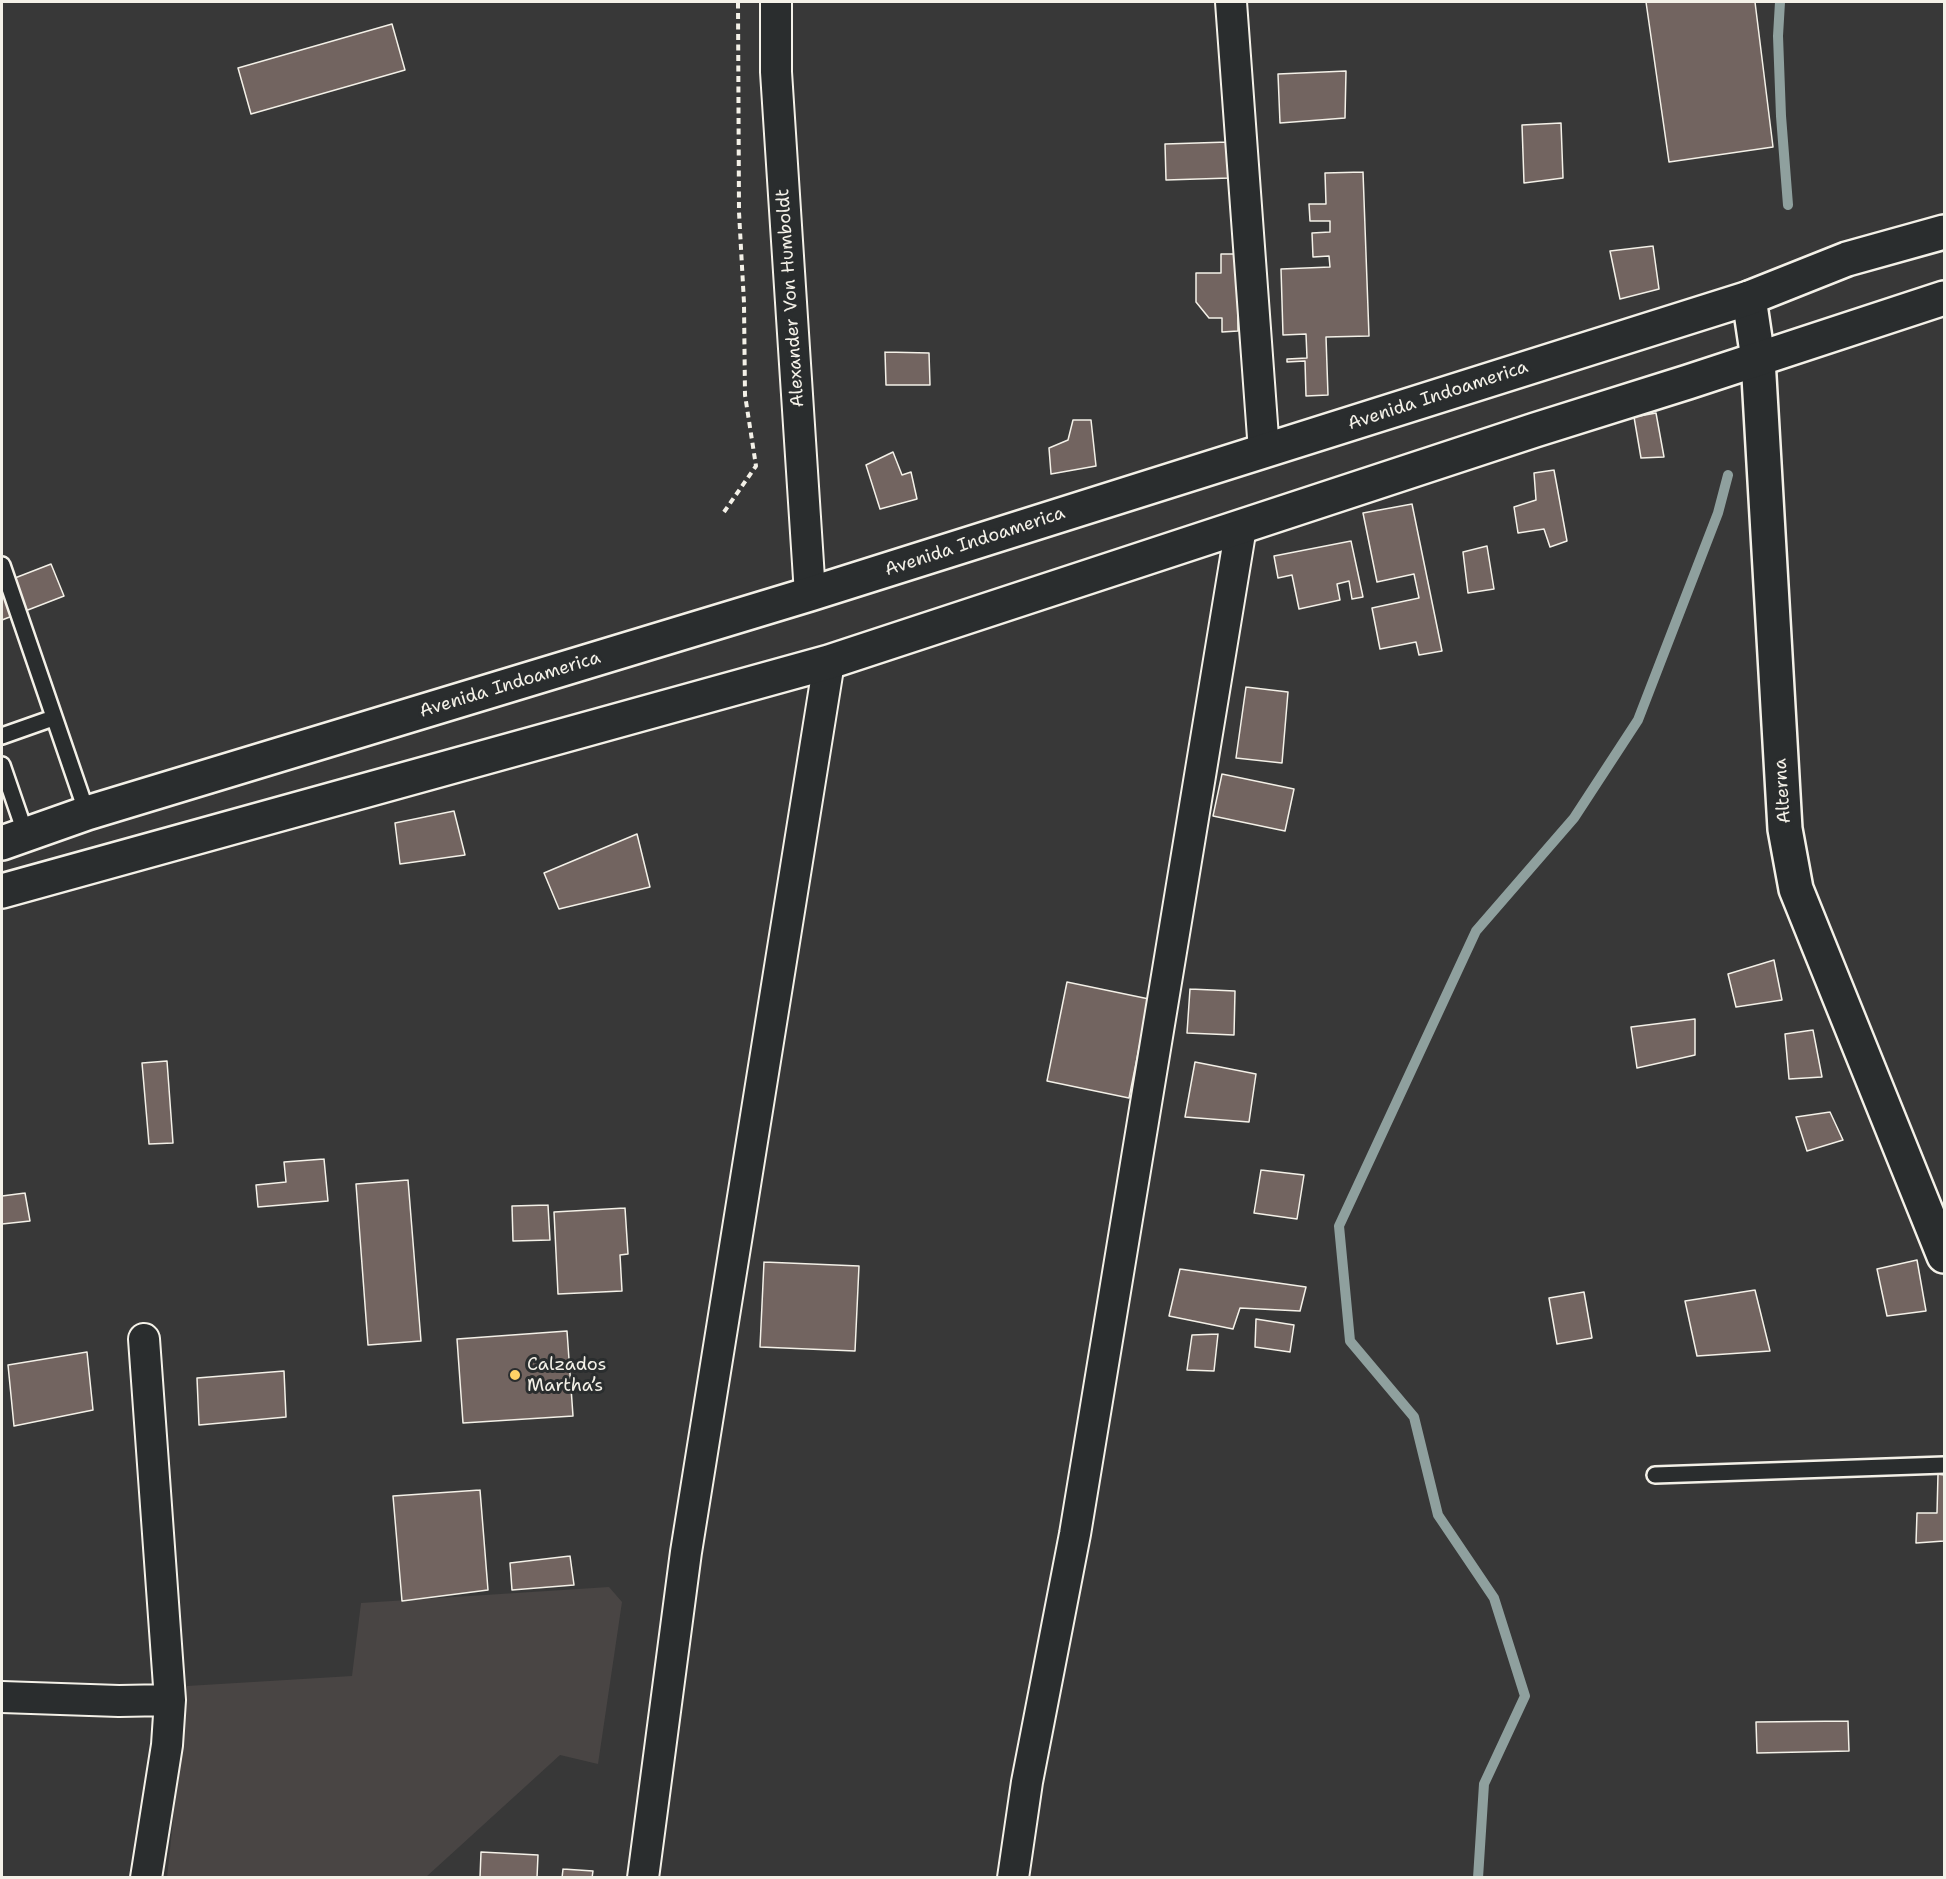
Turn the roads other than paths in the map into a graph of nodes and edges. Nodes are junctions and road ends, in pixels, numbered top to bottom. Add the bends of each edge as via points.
1 (776, 2) edge
2 (1231, 2) edge
3 (1944, 232) edge
4 (1749, 298) junction
5 (1944, 298) edge
6 (1758, 359) junction
7 (1264, 451) junction
8 (1241, 528) junction
9 (2, 565) edge
10 (810, 594) junction
11 (829, 662) junction
12 (53, 718) junction
13 (2, 736) edge
14 (2, 765) edge
15 (87, 813) junction
16 (14, 839) edge
17 (43, 879) junction
18 (2, 891) edge
19 (1944, 1257) edge
20 (144, 1339) dead end
21 (1944, 1465) edge
22 (1655, 1474) dead end
23 (2, 1697) edge
24 (170, 1700) junction
25 (146, 1878) edge
26 (644, 1878) edge
27 (1013, 1878) edge

1 - 10 street, Alexander Von Humboldt via 776,72
2 - 7 street
3 - 4 main road, Avenida Indoamerica via 1847,259
4 - 6 main road, Alterna
4 - 7 main road, Avenida Indoamerica
5 - 6 main road
6 - 8 main road
6 - 19 main road, Alterna via 1785,829 1796,889
7 - 10 main road, Avenida Indoamerica
8 - 11 main road
8 - 27 street via 1076,1534 1027,1782
9 - 12 lane
10 - 15 main road, Avenida Indoamerica
11 - 17 main road
11 - 26 street via 686,1552
12 - 13 lane
12 - 15 lane
14 - 16 lane
15 - 16 main road, Avenida Indoamerica
16 - 17 main road
17 - 18 main road
20 - 24 street
21 - 22 lane
23 - 24 street
24 - 25 street via 167,1745

